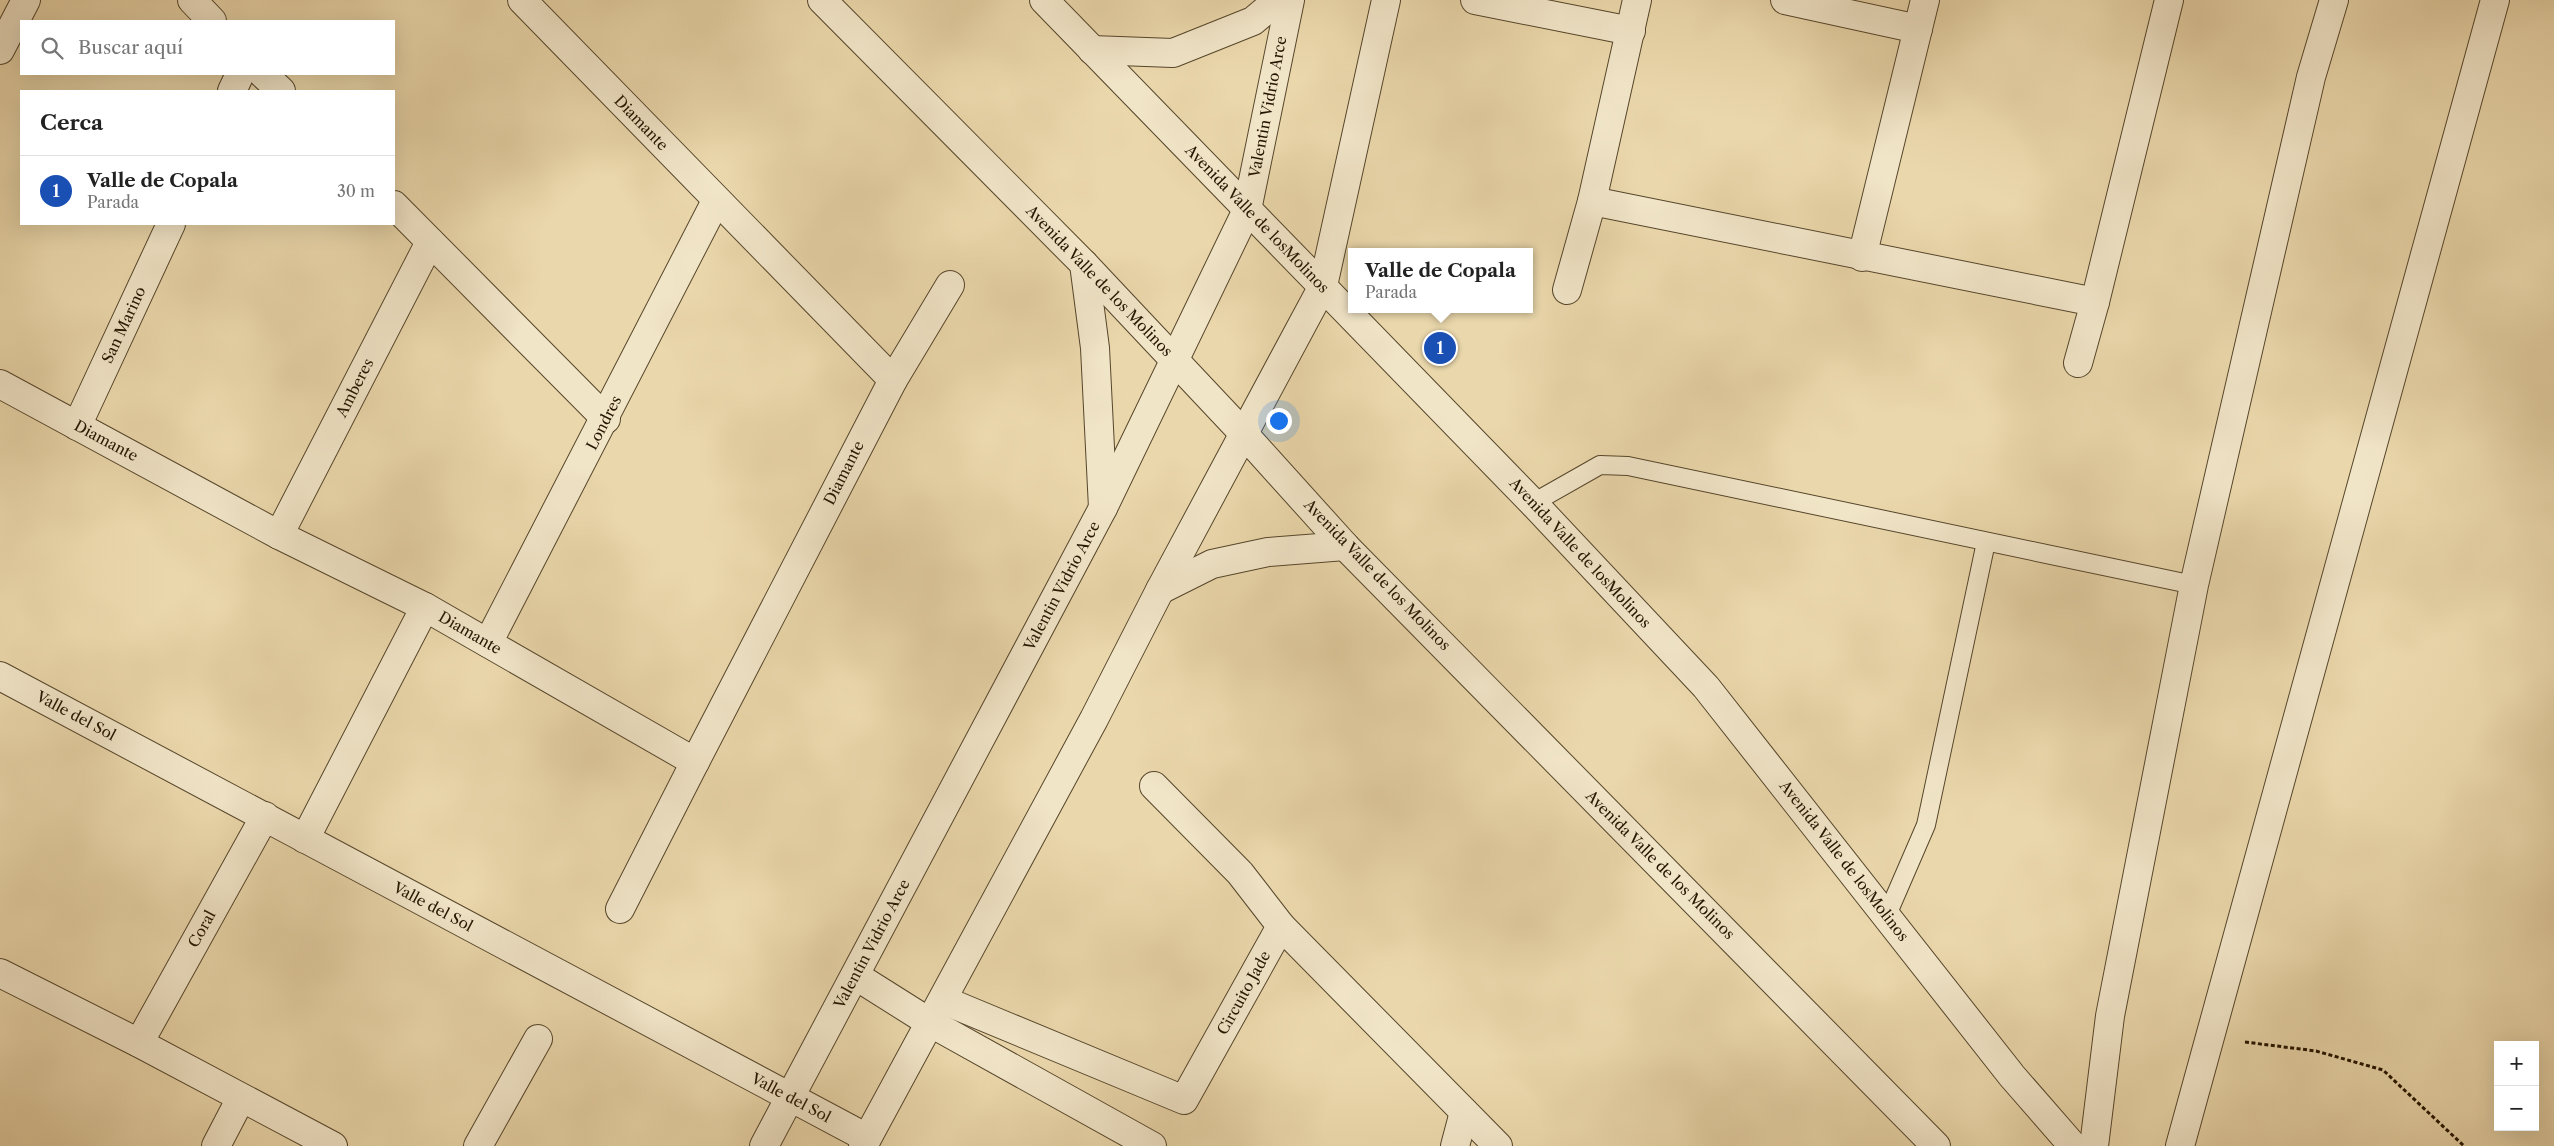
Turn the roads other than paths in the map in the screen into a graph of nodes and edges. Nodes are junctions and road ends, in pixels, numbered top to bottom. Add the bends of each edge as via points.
1 (26, 0) edge
2 (192, 0) edge
3 (522, 0) edge
4 (822, 0) edge
5 (1044, 0) edge
6 (1278, 0) edge
7 (1290, 0) edge
8 (1386, 0) edge
9 (1475, 0) edge
10 (1637, 0) edge
11 (1785, 0) edge
12 (1925, 0) edge
13 (2168, 0) edge
14 (2334, 0) edge
15 (2495, 0) edge
16 (211, 20) edge
17 (1918, 29) junction
18 (1630, 31) junction
19 (0, 50) edge
20 (1092, 50) junction
21 (240, 75) edge
22 (265, 75) edge
23 (232, 90) edge
24 (280, 90) edge
25 (716, 201) junction
26 (1592, 201) junction
27 (395, 206) edge
28 (1247, 210) junction
29 (171, 225) edge
30 (430, 242) junction
31 (1862, 257) junction
32 (1084, 264) junction
33 (950, 285) dead end
34 (1323, 286) junction
35 (1567, 290) dead end
36 (2095, 302) junction
37 (1348, 312) edge
38 (1349, 313) edge
39 (1175, 361) junction
40 (2078, 363) dead end
41 (893, 380) junction
42 (0, 384) edge
43 (606, 419) junction
44 (77, 426) junction
45 (1244, 434) junction
46 (1533, 502) junction
47 (1103, 508) junction
48 (280, 534) junction
49 (1986, 542) junction
50 (1345, 546) junction
51 (2194, 585) junction
52 (1160, 590) junction
53 (425, 607) junction
54 (488, 644) junction
55 (0, 676) edge
56 (695, 762) junction
57 (1154, 786) dead end
58 (265, 816) junction
59 (305, 839) junction
60 (620, 909) dead end
61 (1887, 915) junction
62 (1281, 926) junction
63 (0, 974) edge
64 (856, 976) junction
65 (936, 1011) junction
66 (538, 1039) dead end
67 (140, 1043) junction
68 (790, 1097) junction
69 (241, 1098) junction
70 (1464, 1112) junction
71 (865, 1142) edge
72 (216, 1146) edge
73 (334, 1146) edge
74 (478, 1146) edge
75 (764, 1146) edge
76 (1152, 1146) edge
77 (1454, 1146) edge
78 (1498, 1146) edge
79 (1936, 1146) edge
80 (2073, 1146) edge
81 (2094, 1146) edge
82 (2180, 1146) edge

1 - 19 street
2 - 16 street
3 - 25 street, Diamante
4 - 32 street, Avenida Valle de los Molinos
5 - 20 street, Avenida Valle de losMolinos
6 - 20 street via 1252,21 1173,53
7 - 28 street, Valentin Vidrio Arce
8 - 34 street
9 - 18 street
10 - 18 street
11 - 17 street
12 - 17 street
13 - 36 street
14 - 51 street via 2311,77
15 - 82 street
17 - 31 street
18 - 26 street
20 - 28 street, Avenida Valle de losMolinos
21 - 23 street
22 - 24 street
25 - 41 street, Diamante
25 - 43 street, Londres
26 - 31 street
26 - 35 street
27 - 30 street
28 - 34 street, Avenida Valle de losMolinos
28 - 39 street, Valentin Vidrio Arce
29 - 44 street, San Marino
30 - 43 street
30 - 48 street, Amberes
31 - 36 street
32 - 39 street, Avenida Valle de los Molinos
32 - 47 street via 1095,348
33 - 41 street
34 - 37 street, Avenida Valle de losMolinos
34 - 45 street
36 - 40 street
38 - 46 street, Avenida Valle de losMolinos
39 - 45 street, Avenida Valle de los Molinos
39 - 47 street, Valentin Vidrio Arce
41 - 56 street, Diamante
42 - 44 street, Diamante
43 - 54 street, Londres
44 - 48 street, Diamante
45 - 50 street, Avenida Valle de los Molinos
45 - 52 street
46 - 49 lane via 1600,465 1628,466
46 - 61 street, Avenida Valle de losMolinos via 1706,686
47 - 64 street, Valentin Vidrio Arce
48 - 53 street, Diamante
49 - 51 lane
49 - 61 lane via 1926,825
50 - 52 street via 1268,552 1212,564
50 - 79 street, Avenida Valle de los Molinos
51 - 81 street via 2110,1016
52 - 65 street
53 - 54 street, Diamante
53 - 59 street, Diamante
54 - 56 street, Diamante
55 - 58 street, Valle del Sol
56 - 60 street
57 - 62 street via 1240,873
58 - 59 street, Valle del Sol
58 - 67 street, Coral
59 - 68 street, Valle del Sol
61 - 80 street, Avenida Valle de losMolinos via 2012,1076
62 - 65 street, Circuito Jade via 1184,1100
62 - 70 street
63 - 67 street
64 - 65 street
64 - 68 street, Valentin Vidrio Arce
65 - 71 street
65 - 76 street
66 - 74 street
67 - 69 street
68 - 71 street, Valle del Sol
68 - 75 street, Valentin Vidrio Arce
69 - 72 street
69 - 73 street
70 - 77 street
70 - 78 street

